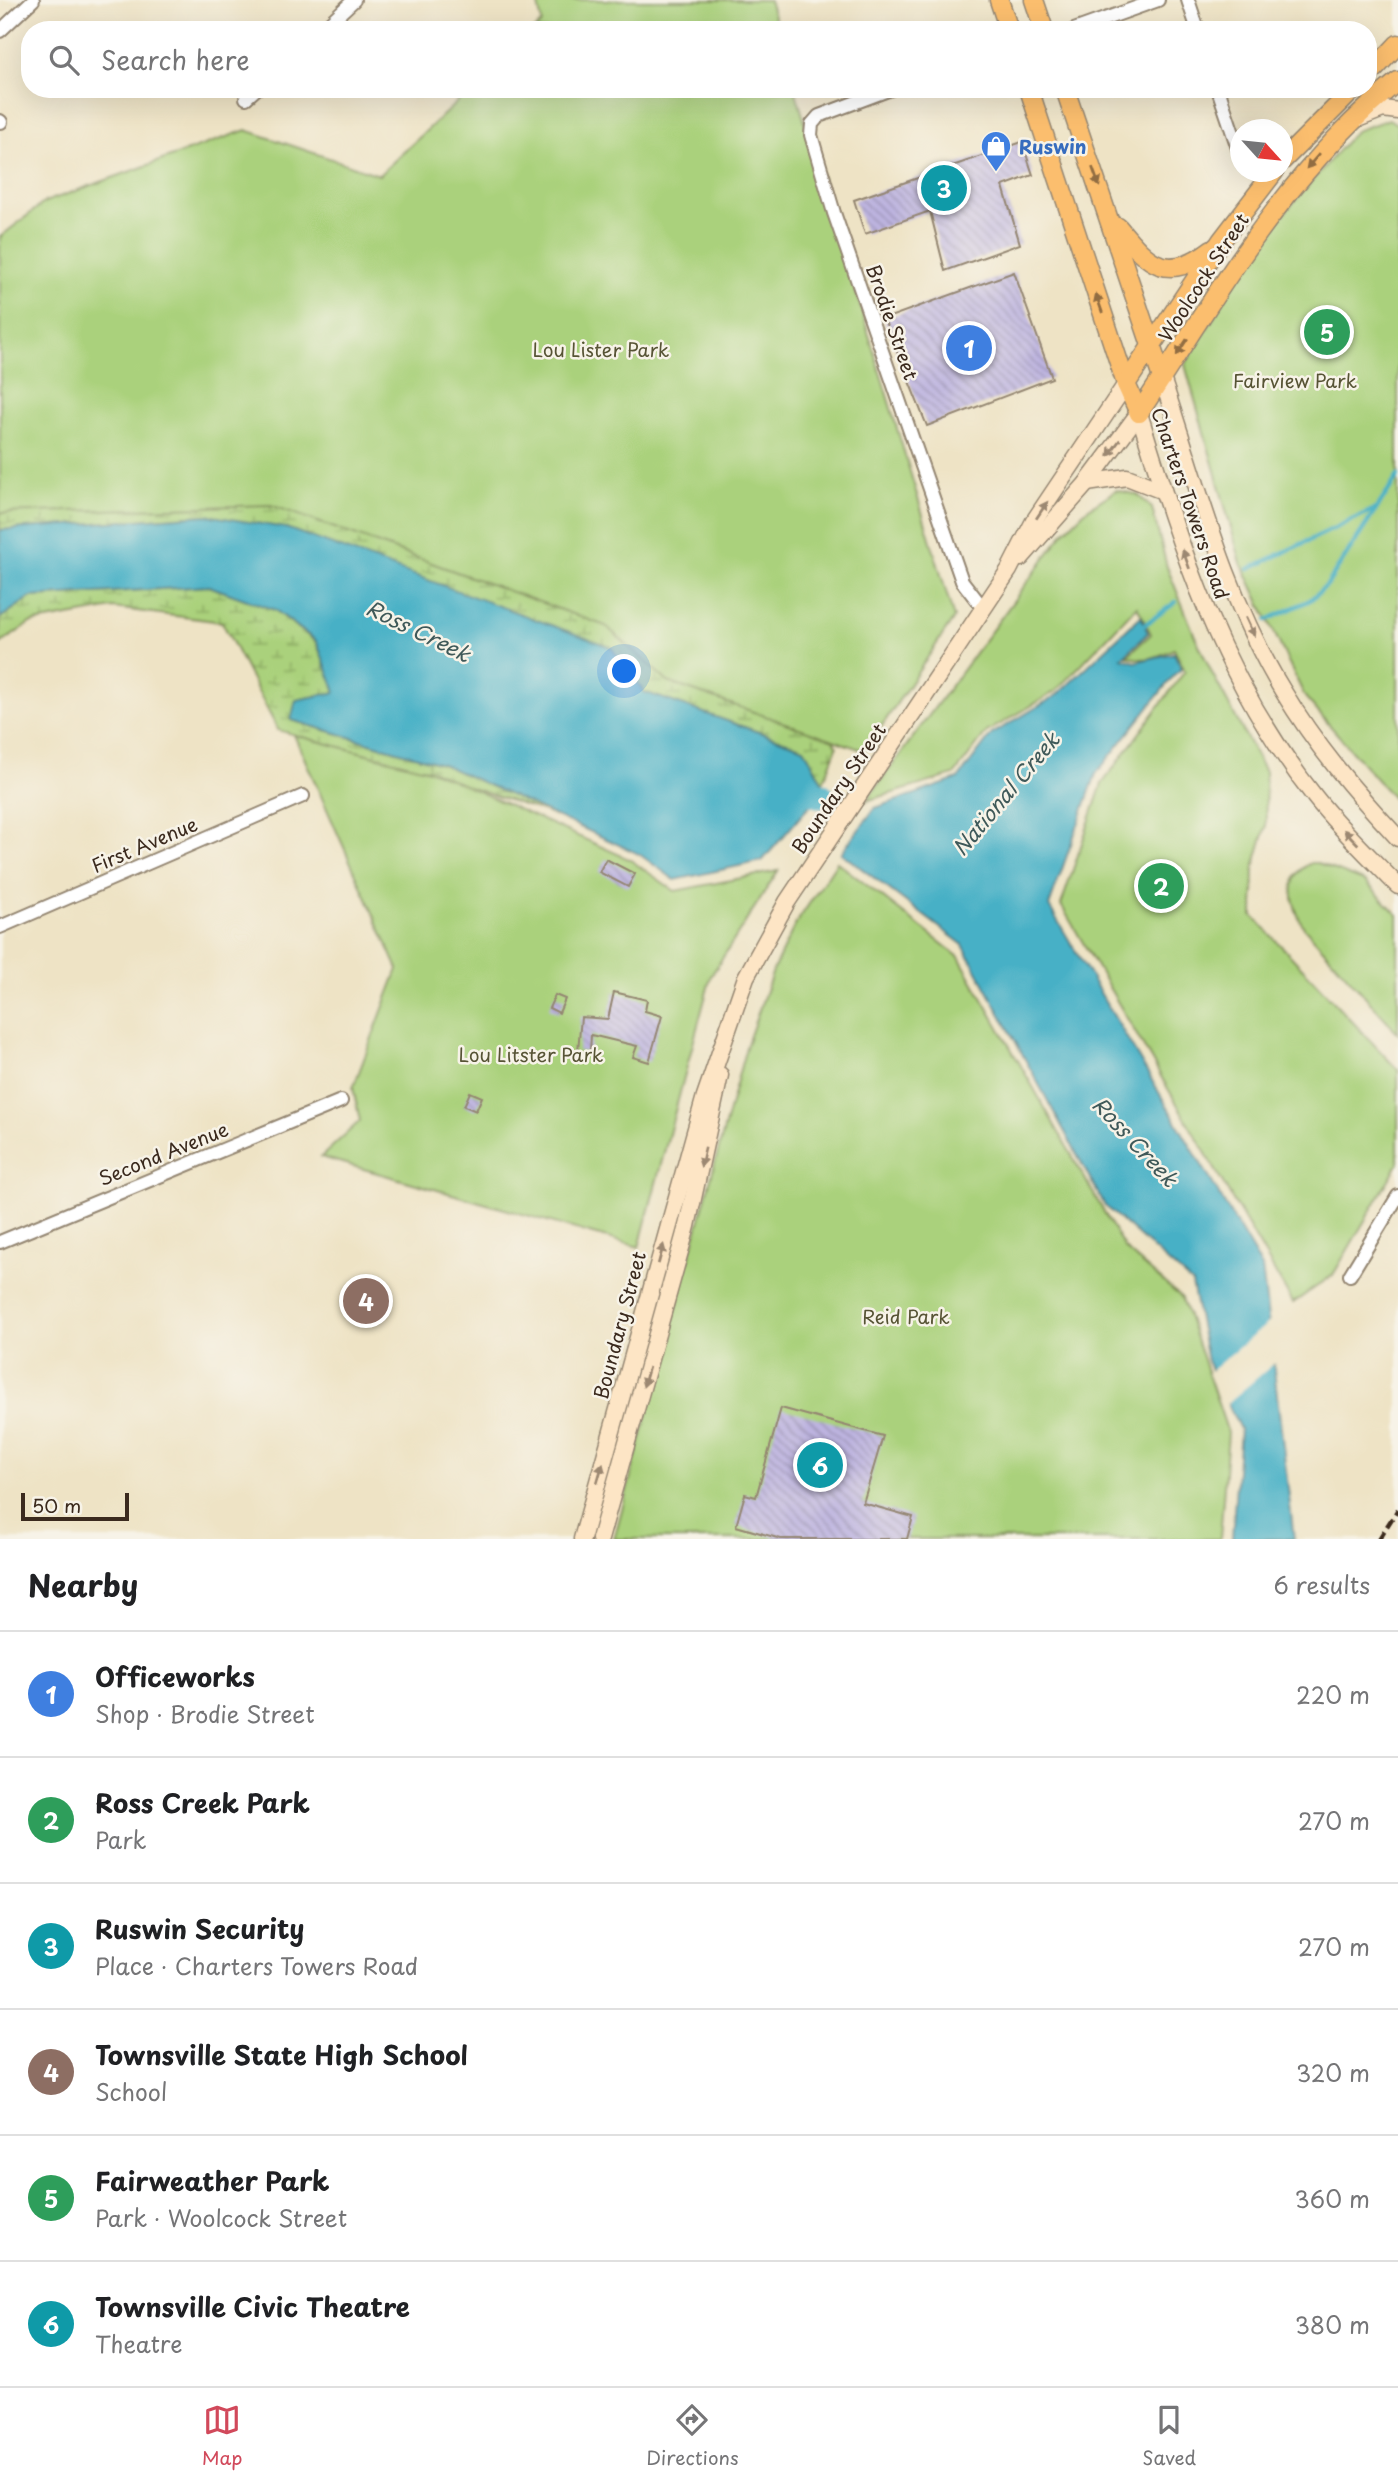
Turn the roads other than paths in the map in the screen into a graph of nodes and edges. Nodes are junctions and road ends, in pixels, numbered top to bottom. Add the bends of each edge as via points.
1 (33, 0) edge
2 (354, 0) edge
3 (999, 0) edge
4 (1034, 0) edge
5 (1158, 0) edge
6 (1188, 0) edge
7 (332, 21) edge
8 (1006, 21) edge
9 (1041, 21) edge
10 (1099, 21) edge
11 (1195, 21) edge
12 (0, 30) edge
13 (1398, 44) edge
14 (1377, 66) edge
15 (1398, 81) edge
16 (867, 98) edge
17 (1032, 98) edge
18 (1068, 98) edge
19 (1222, 98) edge
20 (1345, 98) edge
21 (1398, 111) edge
22 (1230, 121) edge
23 (1345, 127) junction
24 (1293, 151) edge
25 (1266, 182) edge
26 (1111, 219) junction
27 (1221, 241) junction
28 (1152, 345) junction
29 (1162, 378) junction
30 (1126, 384) junction
31 (1139, 413) junction
32 (1087, 483) junction
33 (1163, 491) junction
34 (1009, 570) junction
35 (983, 608) junction
36 (303, 796) dead end
37 (1398, 838) edge
38 (1398, 886) edge
39 (0, 926) edge
40 (724, 1042) junction
41 (341, 1101) dead end
42 (1398, 1196) edge
43 (0, 1242) edge
44 (1350, 1275) dead end
45 (582, 1539) edge
46 (600, 1539) edge

1 - 12 street
2 - 7 street
3 - 8 main road
4 - 9 main road
5 - 10 street
6 - 11 street
13 - 14 main road
15 - 23 main road, Woolcock Street
16 - 35 street, Brodie Street via 820,116 812,124 811,135 962,581
30 -> 17 main road, Charters Towers Road
18 -> 26 main road, Charters Towers Road
19 - 22 street
20 - 24 main road
21 - 23 main road via 1375,111
23 -> 29 main road, Woolcock Street via 1270,214
25 - 27 main road, Woolcock Street
26 - 27 main road via 1145,258 1162,267 1196,260
26 - 28 main road, Charters Towers Road
27 - 28 main road, Woolcock Street
28 - 29 main road, Charters Towers Road
28 - 30 main road, Woolcock Street
29 - 31 main road, Woolcock Street
29 -> 37 main road, Charters Towers Road via 1227,574 1266,662 1334,766
30 - 31 main road, Charters Towers Road
34 -> 30 main road, Boundary Street via 1034,521
31 -> 32 main road, Boundary Street
31 - 33 main road, Charters Towers Road
32 - 33 main road via 1127,477
32 - 34 main road, Boundary Street
38 -> 33 main road, Charters Towers Road via 1313,794 1243,689 1205,610
34 - 35 main road, Boundary Street
35 - 40 main road, Boundary Street via 781,912 746,977
36 - 39 street, First Avenue
45 -> 40 main road, Boundary Street
40 -> 46 main road, Boundary Street via 717,1098 687,1226
41 - 43 street, Second Avenue
42 - 44 street

